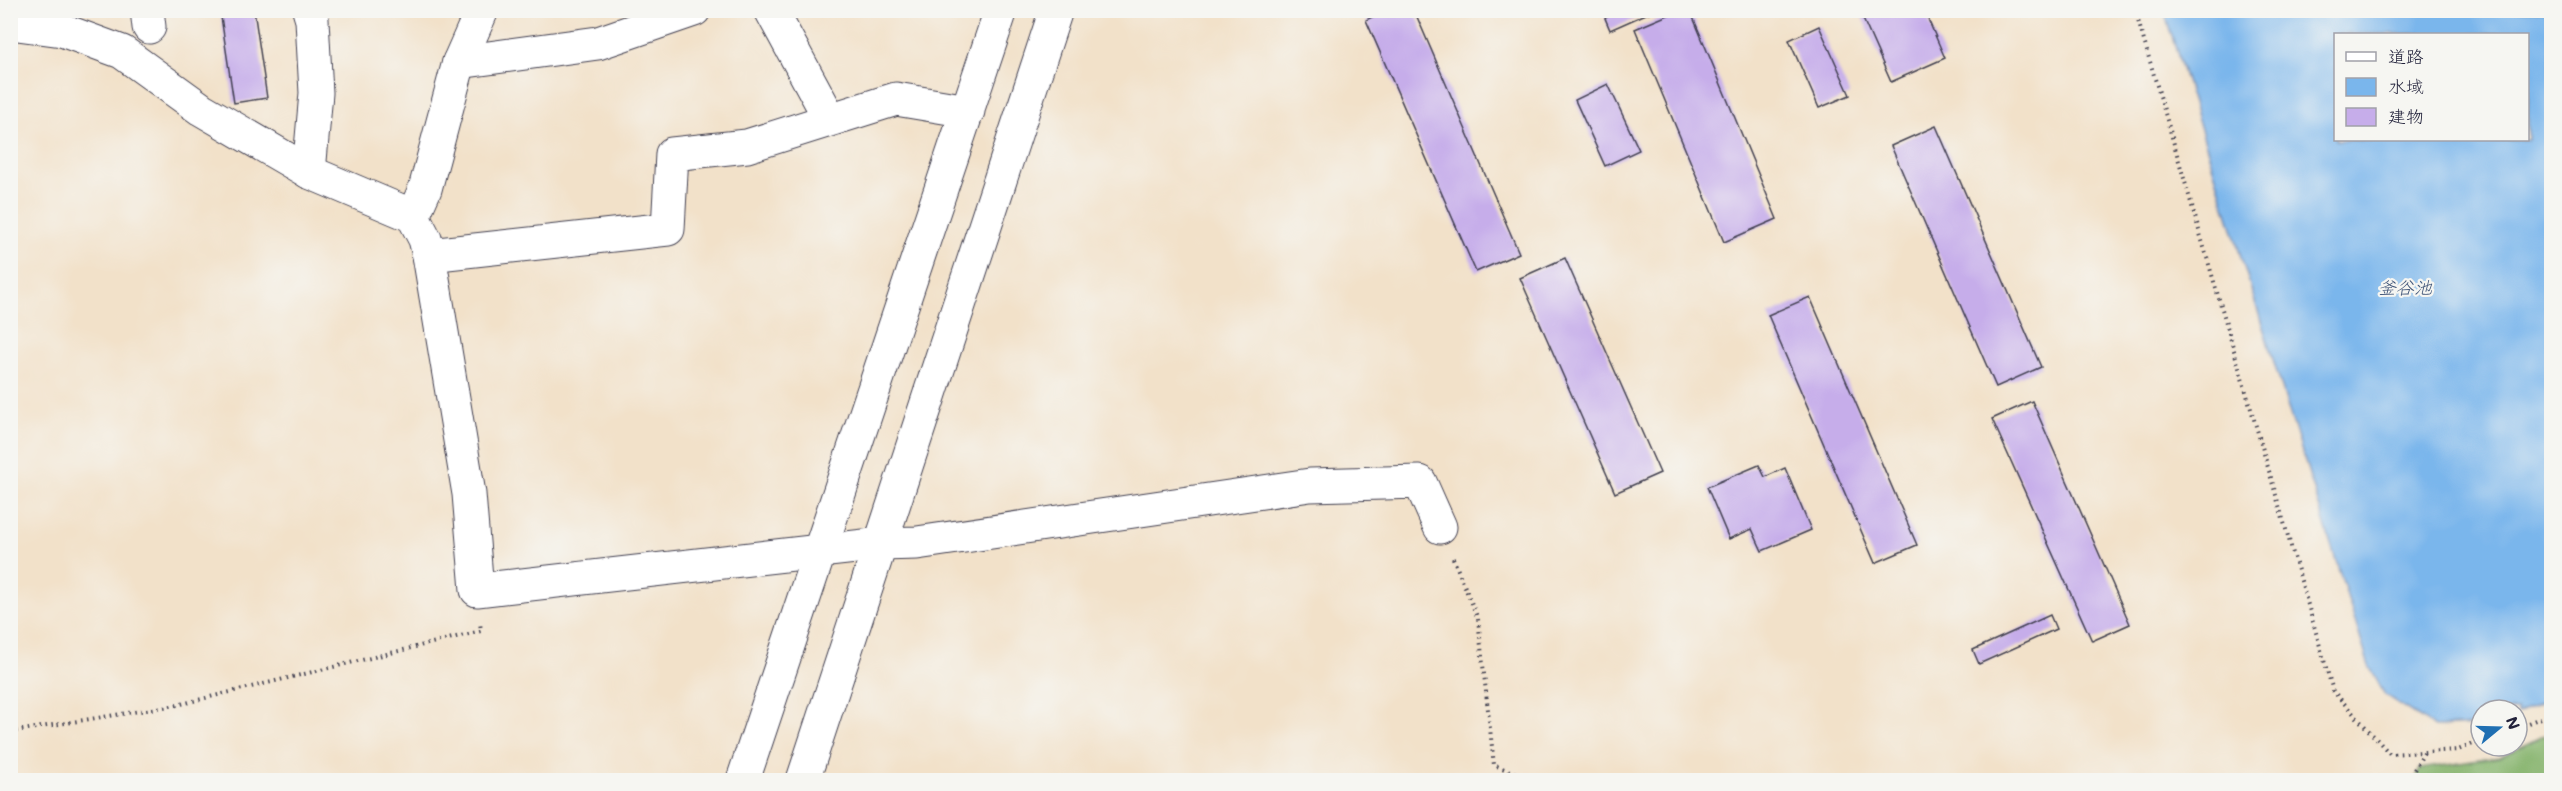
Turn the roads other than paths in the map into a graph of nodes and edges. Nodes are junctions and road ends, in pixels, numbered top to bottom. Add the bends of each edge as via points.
1 (309, 10) edge
2 (482, 10) edge
3 (694, 10) edge
4 (771, 10) edge
5 (1001, 10) edge
6 (1056, 10) edge
7 (10, 23) edge
8 (459, 62) junction
9 (968, 111) junction
10 (830, 119) junction
11 (309, 172) junction
12 (413, 216) junction
13 (429, 255) junction
14 (1440, 526) road end
15 (882, 544) junction
16 (819, 551) junction
17 (743, 780) edge
18 (803, 780) edge

1 - 11 street via 316,93
2 - 8 street
3 - 8 street via 598,43
4 - 10 street
5 - 9 street
6 - 15 street
7 - 11 street via 62,30 122,52 201,109
8 - 12 street
9 - 10 street via 896,99
9 - 16 street
10 - 13 street via 747,146 672,154 668,230
11 - 12 street
12 - 13 street
13 - 16 street via 469,494 477,590
14 - 15 street via 1420,482 1310,485 917,543
15 - 16 street
15 - 18 street
16 - 17 street

